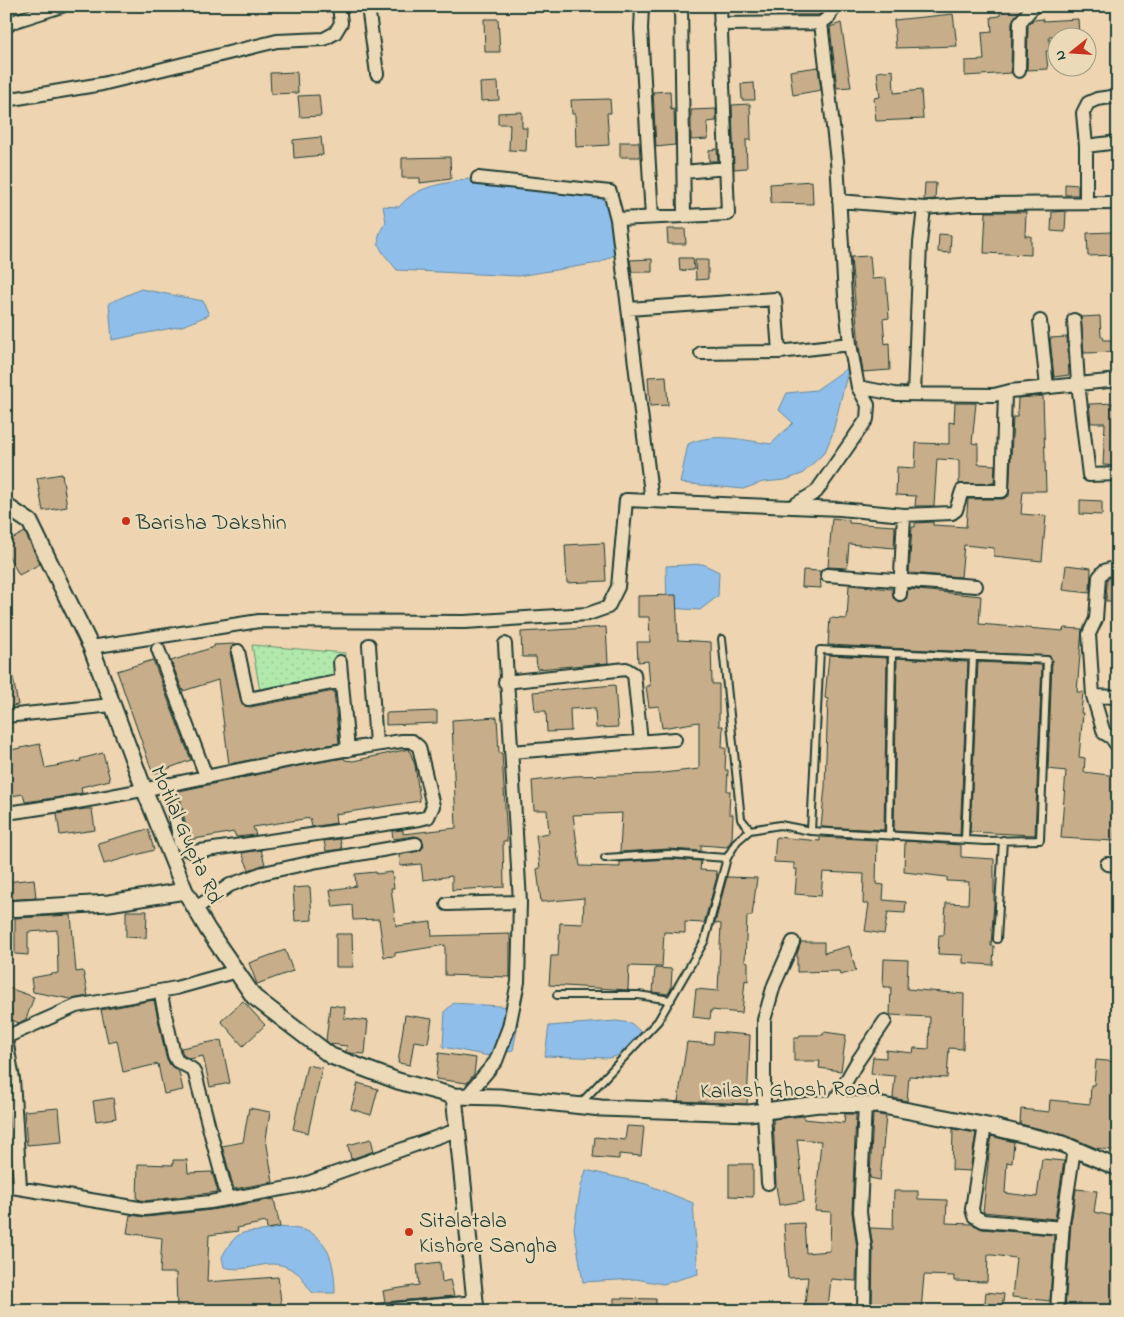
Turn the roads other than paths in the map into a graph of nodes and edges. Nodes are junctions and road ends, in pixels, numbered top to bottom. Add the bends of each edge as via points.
1 (62, 6) edge
2 (339, 6) edge
3 (368, 6) edge
4 (642, 6) edge
5 (681, 6) edge
6 (720, 6) edge
7 (834, 6) edge
8 (1034, 6) edge
9 (821, 23) junction
10 (720, 24) junction
11 (6, 27) edge
12 (1019, 71) dead end
13 (377, 74) dead end
14 (1118, 96) edge
15 (6, 100) edge
16 (1118, 142) edge
17 (1086, 146) junction
18 (726, 168) junction
19 (684, 172) junction
20 (478, 178) dead end
21 (839, 201) junction
22 (1086, 203) junction
23 (1118, 203) edge
24 (924, 208) junction
25 (684, 216) junction
26 (652, 218) junction
27 (617, 219) junction
28 (628, 309) junction
29 (1040, 320) dead end
30 (1074, 320) dead end
31 (850, 344) junction
32 (779, 352) junction
33 (701, 353) dead end
34 (1118, 380) edge
35 (1078, 383) junction
36 (858, 387) junction
37 (1047, 387) junction
38 (1005, 392) junction
39 (914, 394) junction
40 (1118, 474) edge
41 (652, 501) junction
42 (6, 506) edge
43 (791, 507) junction
44 (904, 515) junction
45 (1118, 570) edge
46 (827, 575) dead end
47 (976, 586) dead end
48 (901, 588) junction
49 (722, 639) dead end
50 (505, 644) dead end
51 (369, 645) dead end
52 (91, 647) junction
53 (158, 649) dead end
54 (238, 651) dead end
55 (892, 653) junction
56 (973, 657) junction
57 (340, 662) dead end
58 (342, 681) junction
59 (505, 682) junction
60 (1093, 696) junction
61 (1118, 697) edge
62 (112, 705) junction
63 (6, 716) edge
64 (675, 738) dead end
65 (641, 742) junction
66 (376, 744) junction
67 (1118, 746) edge
68 (348, 750) junction
69 (511, 752) junction
70 (206, 776) junction
71 (168, 784) junction
72 (144, 789) junction
73 (6, 813) edge
74 (750, 830) junction
75 (811, 830) junction
76 (889, 835) junction
77 (965, 839) junction
78 (1003, 840) junction
79 (416, 844) dead end
80 (605, 858) dead end
81 (727, 858) junction
82 (185, 891) junction
83 (520, 902) junction
84 (447, 904) dead end
85 (6, 908) edge
86 (196, 908) junction
87 (997, 939) dead end
88 (793, 942) dead end
89 (237, 970) junction
90 (160, 991) junction
91 (557, 995) dead end
92 (671, 1000) junction
93 (885, 1021) dead end
94 (6, 1038) edge
95 (460, 1096) junction
96 (833, 1104) junction
97 (865, 1104) junction
98 (578, 1106) junction
99 (764, 1110) junction
100 (985, 1125) junction
101 (457, 1130) junction
102 (1074, 1149) junction
103 (1118, 1168) edge
104 (768, 1183) dead end
105 (6, 1186) edge
106 (20, 1187) junction
107 (228, 1200) junction
108 (1063, 1228) junction
109 (476, 1306) edge
110 (374, 1311) edge
111 (864, 1311) edge
112 (1057, 1311) edge

1 - 11 street via 12,22
2 - 15 street via 341,23 335,33 324,39 277,41 102,84
3 - 13 street
4 - 26 street
5 - 19 street
6 - 10 street
7 - 9 street via 829,17
8 - 12 street via 1020,22
9 - 10 street
9 - 21 street
10 - 18 street
14 - 17 street via 1088,103 1084,113
16 - 17 street
17 - 22 street
18 - 19 street
18 - 25 street via 728,214
19 - 25 street
20 - 27 street via 610,192
21 - 24 street
21 - 31 street
22 - 23 street
22 - 24 street via 972,204
24 - 39 street
25 - 26 street
26 - 27 street
27 - 28 street
28 - 32 street via 776,300
28 - 41 street
29 - 37 street
30 - 35 street
31 - 32 street
31 - 36 street
32 - 33 street
34 - 35 street
35 - 37 street
35 - 40 street via 1089,475
36 - 39 street
36 - 43 street via 868,405 867,419 816,492
37 - 38 street
38 - 39 street via 994,395
38 - 44 street via 1002,491 962,491 952,513
41 - 43 street
41 - 52 street via 626,500 618,587 608,607 588,614 465,622 259,621
42 - 52 street, Motilal Gupta Rd via 30,522
43 - 44 street
44 - 48 street
45 - 60 street via 1110,568 1099,577 1096,619 1089,634
46 - 48 street
47 - 48 street
49 - 74 lane via 741,819
50 - 59 street
51 - 66 street
52 - 62 street, Motilal Gupta Rd
53 - 70 street
54 - 58 street via 248,699
55 - 56 lane
55 - 75 lane via 820,650
55 - 76 lane
56 - 77 lane
56 - 78 lane via 1047,660 1040,840
57 - 58 street
58 - 68 street
59 - 65 street via 631,670
59 - 69 street
60 - 61 street
60 - 67 street via 1104,733
62 - 63 street
62 - 72 street, Motilal Gupta Rd
64 - 65 street
65 - 69 street
66 - 68 street
66 - 71 street via 412,741 419,747 433,806 428,817 193,852 180,842
68 - 70 street
69 - 83 street
70 - 71 street
71 - 72 street
72 - 73 street
72 - 82 street, Motilal Gupta Rd
74 - 75 lane via 780,825
74 - 81 lane via 737,841
75 - 76 lane
76 - 77 lane
77 - 78 lane
78 - 87 lane
79 - 86 street via 264,873 230,885
80 - 81 lane via 669,854
81 - 92 lane via 705,940
82 - 85 street via 109,903
82 - 86 street, Motilal Gupta Rd
83 - 84 street
83 - 95 street via 518,982 509,1027 496,1061
86 - 89 street, Motilal Gupta Rd
88 - 99 street via 774,985 764,1020
89 - 90 street
89 - 95 street, Motilal Gupta Rd via 254,997 330,1056 398,1081
90 - 94 street via 76,1006
90 - 107 street via 174,1055 177,1061 192,1068 198,1082
91 - 92 lane via 638,995
92 - 98 lane via 658,1021
93 - 96 street
94 - 106 street via 15,1099
95 - 98 street, Kailash Ghosh Road
95 - 101 street
96 - 97 street, Kailash Ghosh Road
96 - 99 street, Kailash Ghosh Road
97 - 100 street, Kailash Ghosh Road
97 - 111 street via 860,1212 865,1248
98 - 99 street, Kailash Ghosh Road via 748,1113
99 - 104 street
100 - 102 street, Kailash Ghosh Road
100 - 108 street via 972,1209 974,1216 983,1221
101 - 107 street via 299,1186
101 - 109 street
102 - 103 street, Kailash Ghosh Road
102 - 108 street
105 - 106 street
106 - 107 street via 145,1209
108 - 112 street
109 - 110 street

